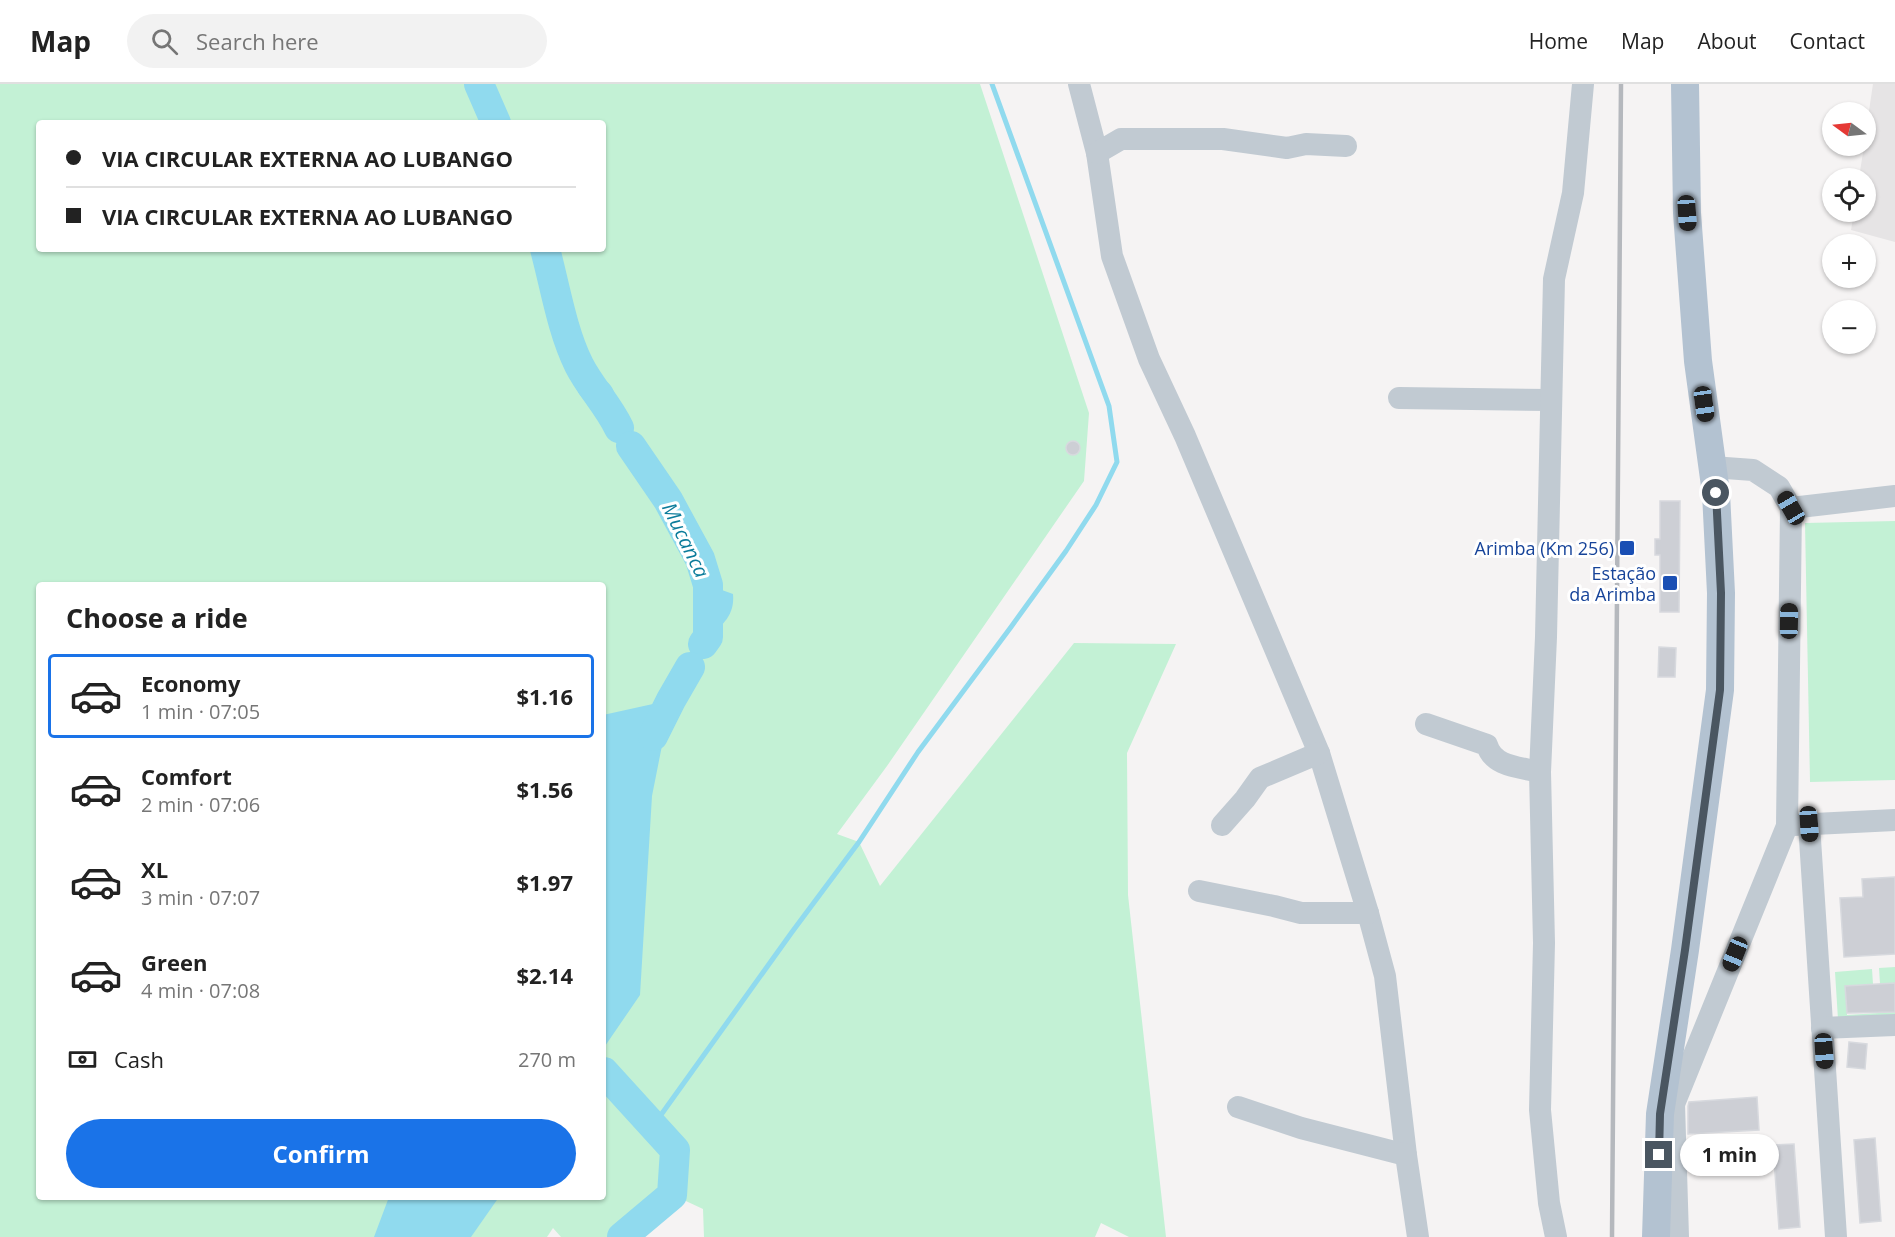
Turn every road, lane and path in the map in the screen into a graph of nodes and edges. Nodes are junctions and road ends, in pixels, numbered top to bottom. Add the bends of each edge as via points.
1 (1079, 84) edge
2 (1583, 84) edge
3 (1685, 84) edge
4 (1346, 146) dead end
5 (1097, 153) junction
6 (1399, 398) dead end
7 (1551, 400) junction
8 (1712, 467) junction
9 (1895, 496) edge
10 (1791, 508) junction
11 (1426, 724) dead end
12 (1319, 753) junction
13 (1540, 772) junction
14 (1895, 820) edge
15 (1809, 824) junction
16 (1222, 825) dead end
17 (1787, 826) junction
18 (1199, 891) dead end
19 (1368, 913) junction
20 (1895, 1025) edge
21 (1822, 1028) junction
22 (1238, 1107) dead end
23 (1406, 1155) junction
24 (1418, 1237) edge
25 (1556, 1237) edge
26 (1656, 1237) edge
27 (1678, 1237) edge
28 (1836, 1237) edge

1 - 5 street
2 - 7 street via 1573,193 1554,279
3 - 8 main road via 1688,225 1698,362
4 - 5 street via 1306,144 1287,148 1223,139 1121,139
5 - 12 street via 1113,256 1149,359
6 - 7 street
7 - 13 street
8 - 10 street via 1753,470 1779,487
8 - 26 main road via 1721,593 1720,690 1660,1114
9 - 10 street
10 - 17 street
11 - 13 street via 1486,745 1498,762
12 - 16 street via 1260,778
12 - 19 street
13 - 25 street via 1544,943 1540,1110
14 - 15 street
15 - 17 street
15 - 21 street
17 - 27 street via 1674,1104
18 - 19 street via 1301,913
19 - 23 street via 1385,976
20 - 21 street
21 - 28 street
22 - 23 street
23 - 24 street

